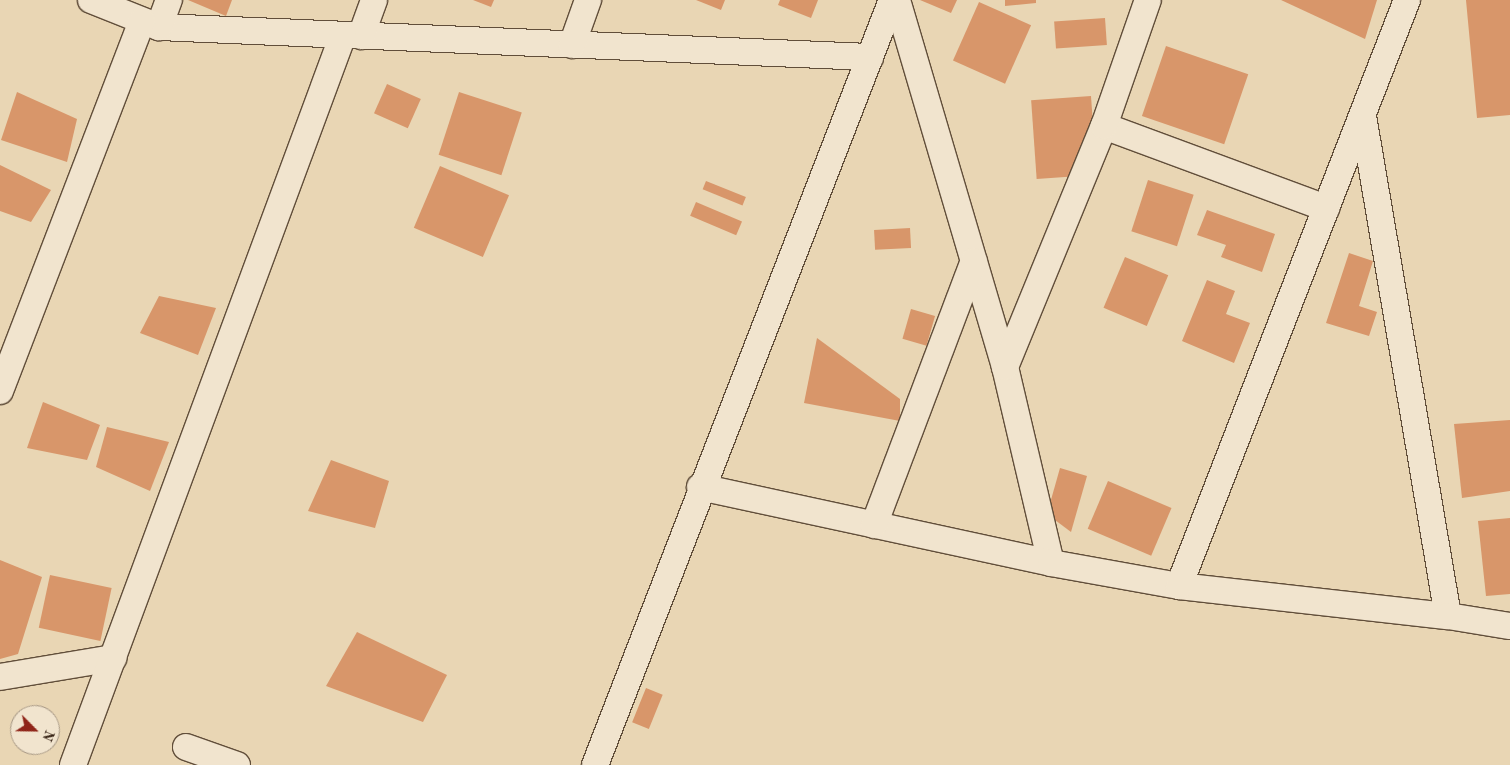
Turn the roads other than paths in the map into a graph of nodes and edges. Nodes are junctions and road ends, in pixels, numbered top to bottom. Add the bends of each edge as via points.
1 (91, 0) edge
2 (169, 0) edge
3 (374, 0) edge
4 (588, 0) edge
5 (892, 0) edge
6 (897, 0) edge
7 (1148, 0) edge
8 (1408, 0) edge
9 (150, 24) junction
10 (352, 36) junction
11 (572, 45) junction
12 (870, 57) junction
13 (1363, 115) junction
14 (1104, 126) junction
15 (1326, 208) junction
16 (974, 261) junction
17 (1005, 367) junction
18 (0, 391) edge
19 (700, 487) junction
20 (874, 525) junction
21 (1051, 563) junction
22 (1179, 586) junction
23 (1448, 616) junction
24 (1510, 626) edge
25 (113, 658) junction
26 (0, 677) edge
27 (186, 747) dead end
28 (73, 765) edge
29 (237, 765) edge
30 (594, 765) edge

1 - 9 street
2 - 9 street
3 - 10 street
4 - 11 street
5 - 12 street
6 - 16 street
7 - 14 street
8 - 13 street
9 - 10 street
9 - 18 street
10 - 11 street
10 - 25 street
11 - 12 street
12 - 19 street
13 - 15 street
13 - 23 street
14 - 15 street
14 - 17 street
15 - 22 street
16 - 17 street
16 - 20 street
17 - 21 street
19 - 20 street
19 - 30 street
20 - 21 street
21 - 22 street
22 - 23 street
23 - 24 street
25 - 26 street
25 - 28 street
27 - 29 street

